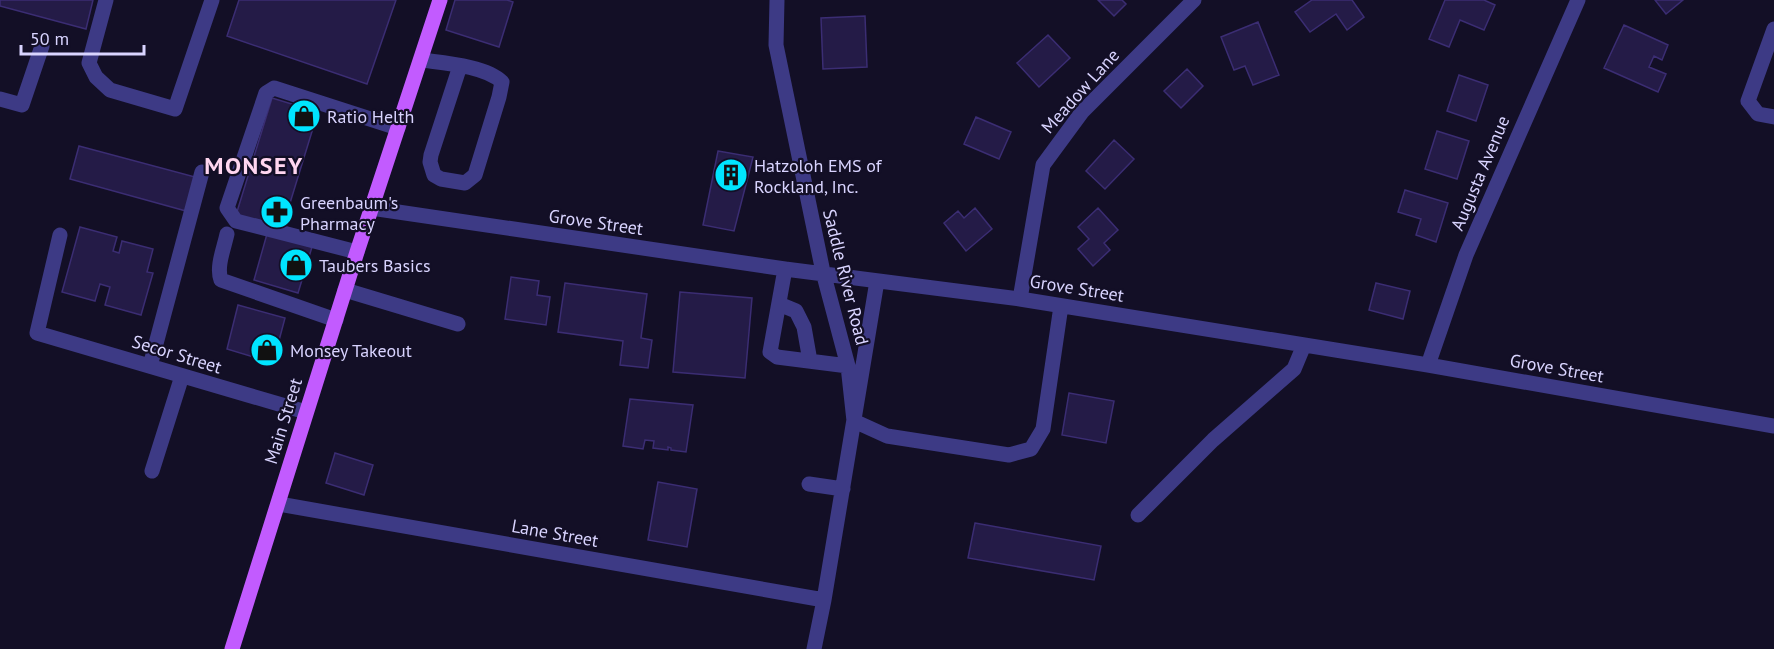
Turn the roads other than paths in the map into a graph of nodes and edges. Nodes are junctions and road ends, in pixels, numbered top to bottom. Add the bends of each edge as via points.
1 (106, 0) edge
2 (212, 0) edge
3 (440, 0) edge
4 (777, 0) edge
5 (1194, 0) edge
6 (1578, 0) edge
7 (1774, 29) edge
8 (42, 46) dead end
9 (422, 60) junction
10 (460, 66) junction
11 (0, 99) edge
12 (1774, 117) edge
13 (398, 128) junction
14 (202, 172) dead end
15 (371, 208) junction
16 (227, 234) dead end
17 (60, 235) dead end
18 (357, 252) junction
19 (784, 269) junction
20 (823, 272) junction
21 (877, 281) junction
22 (345, 291) junction
23 (1020, 299) junction
24 (779, 304) junction
25 (1061, 306) junction
26 (336, 320) junction
27 (458, 324) dead end
28 (1304, 345) junction
29 (810, 361) junction
30 (1428, 365) junction
31 (150, 366) junction
32 (848, 366) junction
33 (182, 376) junction
34 (306, 412) junction
35 (854, 421) junction
36 (1774, 426) edge
37 (152, 471) dead end
38 (809, 484) dead end
39 (843, 489) junction
40 (279, 504) junction
41 (1138, 514) dead end
42 (824, 600) junction
43 (232, 649) edge
44 (814, 649) edge

1 - 2 street via 89,63 96,77 110,90 176,109
3 - 9 main road, Main Street
4 - 20 street, Saddle River Road via 776,45
5 - 23 street, Meadow Lane via 1082,112 1043,165
6 - 30 street, Augusta Avenue via 1466,255
7 - 12 street via 1748,101 1758,114
8 - 11 street via 22,105
9 - 10 street
9 - 13 main road, Main Street
10 - 10 street via 430,162 434,175 465,183 475,175 502,82 496,76
13 - 15 main road, Main Street
13 - 18 street via 274,88 266,93 227,208 236,221
14 - 31 street
15 - 18 main road, Main Street
15 - 19 street, Grove Street
16 - 26 street via 220,264 221,280
17 - 31 street, Secor Street via 37,333
18 - 22 main road, Main Street
19 - 20 street, Grove Street
19 - 24 street
20 - 21 street, Grove Street
20 - 32 street, Saddle River Road
21 - 23 street, Grove Street
21 - 35 street, Saddle River Road
22 - 26 main road, Main Street
22 - 27 street
23 - 25 street, Grove Street
24 - 29 street via 796,311 804,327
24 - 29 street via 770,352 777,357
25 - 28 street, Grove Street
25 - 35 street via 1043,429 1031,449 1010,455 988,452 887,436
26 - 34 main road, Main Street
28 - 30 street, Grove Street
28 - 41 street via 1294,369 1213,440
29 - 32 street
30 - 36 street, Grove Street
31 - 33 street, Secor Street
32 - 35 street, Saddle River Road
33 - 34 street, Secor Street
33 - 37 street
34 - 40 main road, Main Street
35 - 39 street, Saddle River Road
38 - 39 street
39 - 42 street, Saddle River Road
40 - 42 street, Lane Street
40 - 43 main road, Main Street
42 - 44 street, Saddle River Road

